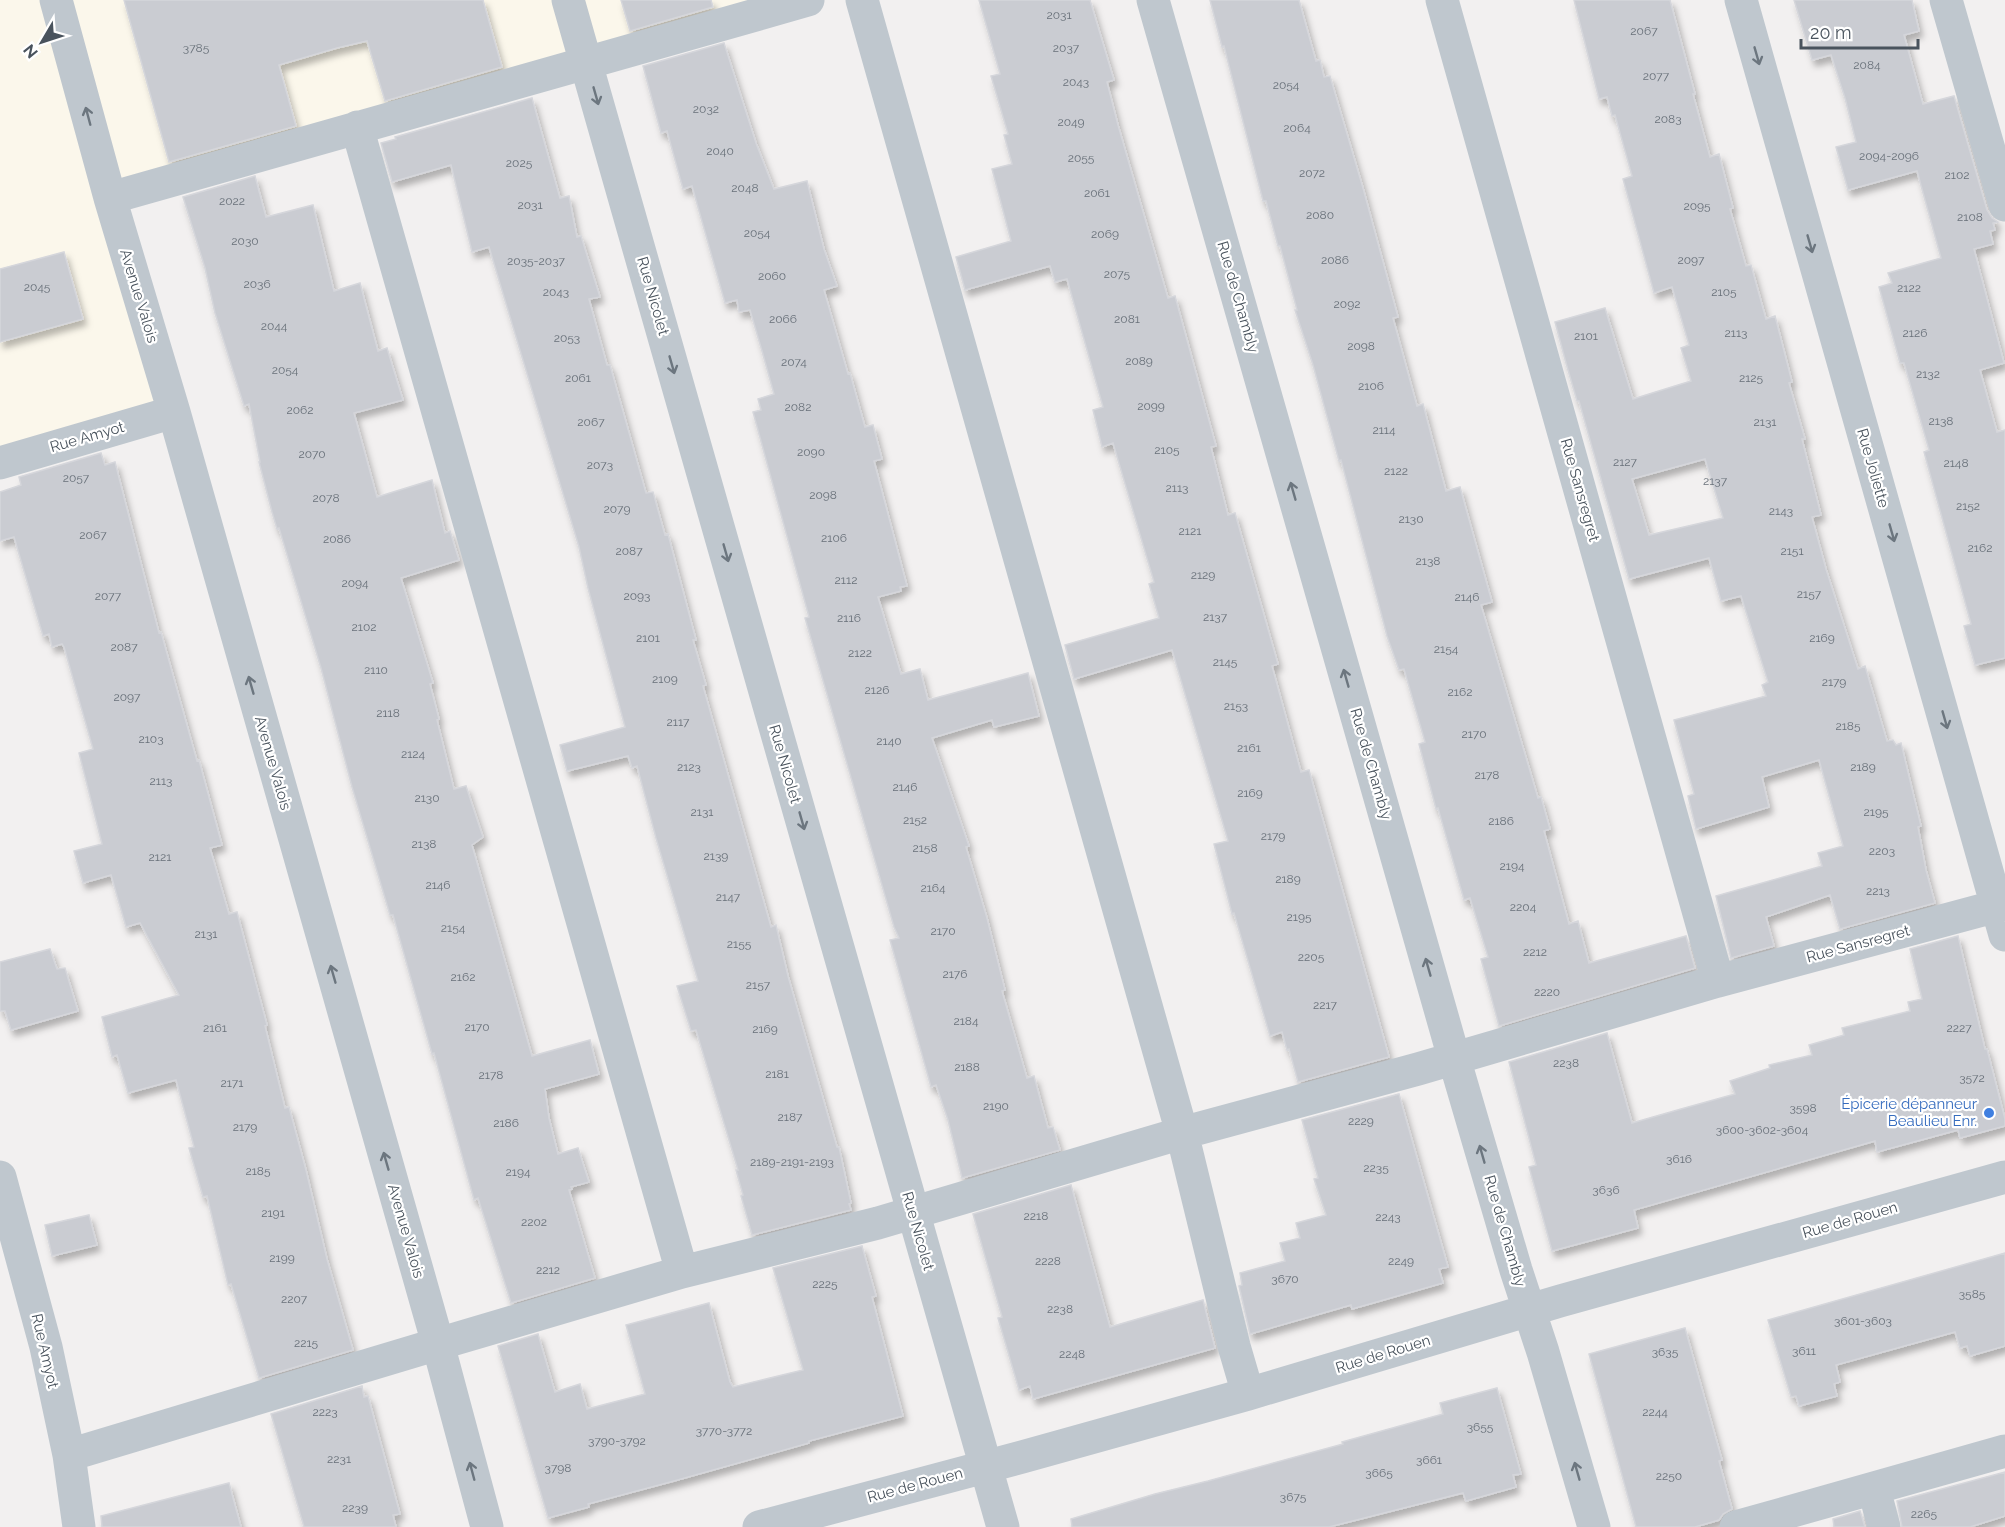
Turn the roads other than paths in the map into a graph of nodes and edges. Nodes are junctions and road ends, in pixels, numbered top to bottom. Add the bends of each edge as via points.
1 (56, 0) edge
2 (568, 0) edge
3 (808, 0) edge
4 (862, 0) edge
5 (1153, 0) edge
6 (1442, 0) edge
7 (1742, 0) edge
8 (1946, 0) edge
9 (587, 63) junction
10 (357, 127) junction
11 (110, 198) junction
12 (2005, 205) edge
13 (174, 412) junction
14 (0, 463) edge
15 (2002, 915) edge
16 (1718, 981) junction
17 (1454, 1058) junction
18 (1182, 1133) junction
19 (0, 1177) edge
20 (2005, 1177) edge
21 (913, 1213) junction
22 (682, 1272) junction
23 (1528, 1311) junction
24 (438, 1344) junction
25 (1248, 1394) junction
26 (2005, 1451) edge
27 (69, 1455) junction
28 (986, 1467) junction
29 (1874, 1489) junction
30 (79, 1527) edge
31 (487, 1527) edge
32 (759, 1527) edge
33 (1003, 1527) edge
34 (1594, 1527) edge
35 (1736, 1527) edge
36 (1884, 1527) edge

11 -> 1 street, Avenue Valois
2 - 9 street, Rue Nicolet
3 - 9 street
4 - 18 street
17 -> 5 street, Rue de Chambly
6 - 16 street, Rue Sansregret
7 -> 15 street, Rue Joliette
8 - 12 street
9 - 10 street
9 -> 21 street, Rue Nicolet
10 - 11 street
10 - 22 street
11 - 13 street, Avenue Valois
13 - 14 street, Rue Amyot
24 -> 13 street, Avenue Valois
15 - 16 street, Rue Sansregret
16 - 17 street, Rue Sansregret
17 - 18 street, Rue Sansregret
23 -> 17 street, Rue de Chambly
18 - 21 street, Rue Sansregret
18 - 25 street
19 - 27 street, Rue Amyot via 46,1347
20 - 23 street, Rue de Rouen
21 - 22 street, Rue Sansregret
21 - 28 street, Rue Nicolet
22 - 24 street, Rue Sansregret
23 - 25 street, Rue de Rouen
34 -> 23 street, Rue de Chambly
24 - 27 street, Rue Sansregret
31 -> 24 street, Avenue Valois
25 - 28 street, Rue de Rouen
26 - 29 street
27 - 30 street, Rue Amyot
28 - 32 street, Rue de Rouen
28 - 33 street, Rue Nicolet
29 - 35 street
29 - 36 street

